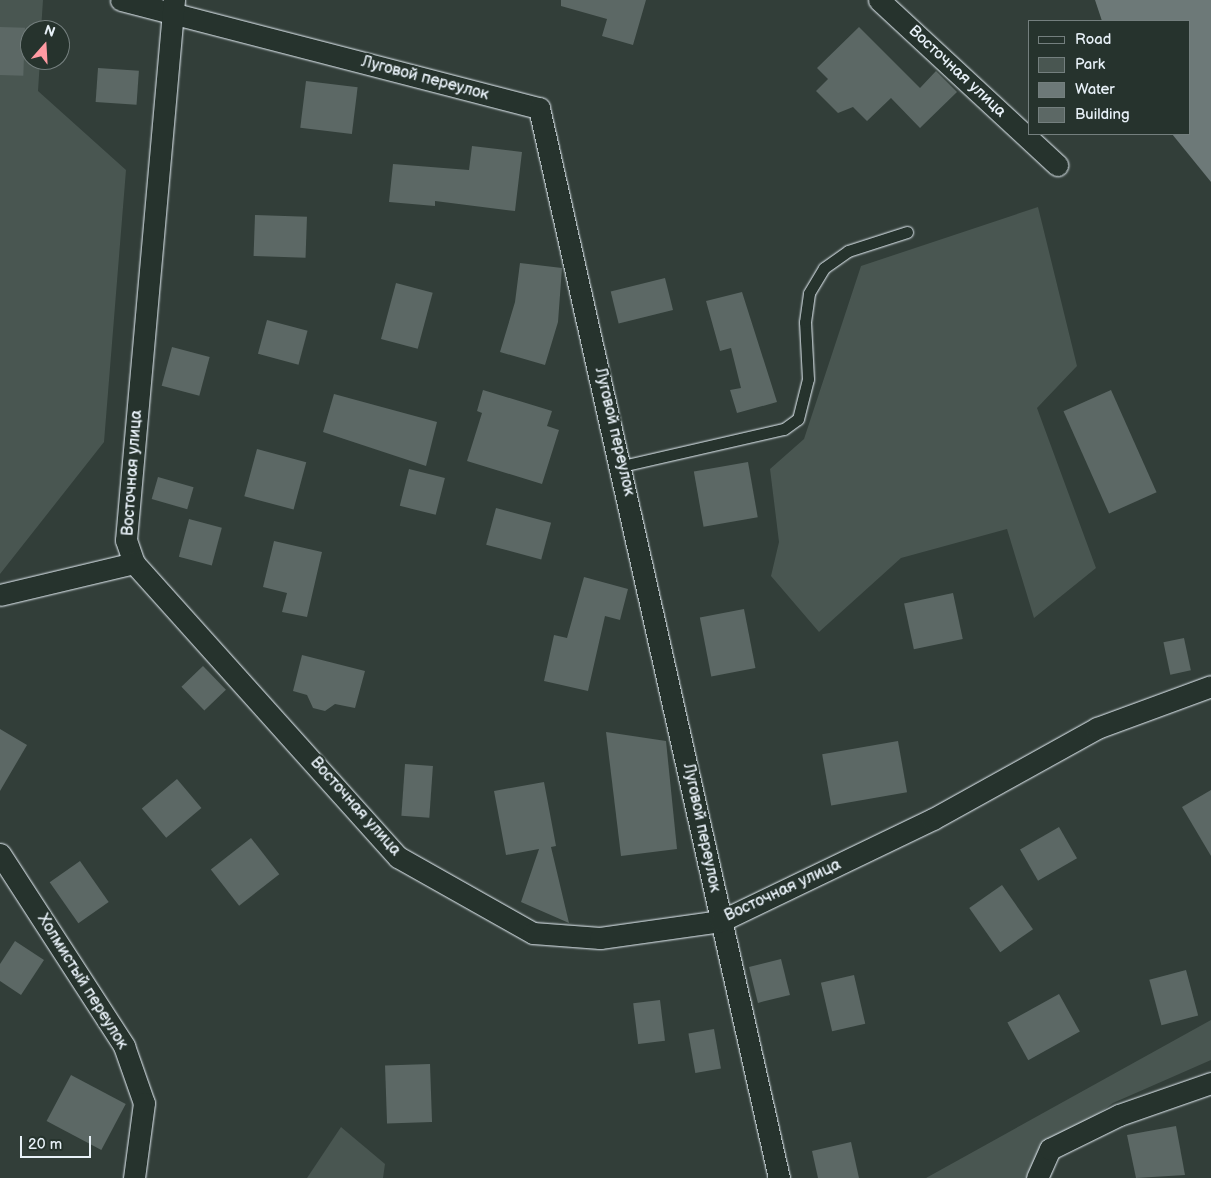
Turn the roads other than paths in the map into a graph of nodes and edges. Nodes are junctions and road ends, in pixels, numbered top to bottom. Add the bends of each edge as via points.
1 (121, 0) edge
2 (879, 0) edge
3 (174, 7) edge
4 (1057, 165) dead end
5 (906, 232) dead end
6 (622, 466) junction
7 (134, 563) junction
8 (0, 595) edge
9 (1211, 686) edge
10 (0, 854) edge
11 (721, 921) junction
12 (1211, 1083) edge
13 (134, 1178) edge
14 (780, 1178) edge
15 (1037, 1178) edge

1 - 3 street, Луговой переулок
2 - 4 street, Восточная улица
3 - 6 street, Луговой переулок via 539,108
3 - 7 street, Восточная улица via 126,540
5 - 6 lane via 848,251 824,268 809,293 805,322 808,379 798,419 784,429
6 - 11 street, Луговой переулок
7 - 8 street
7 - 11 street, Восточная улица via 398,857 462,897 533,934 600,938
9 - 11 street, Восточная улица via 1097,728 933,819
10 - 13 street, Холмистый переулок via 124,1046 144,1103
11 - 14 street, Луговой переулок
12 - 15 street via 1119,1115 1050,1149

